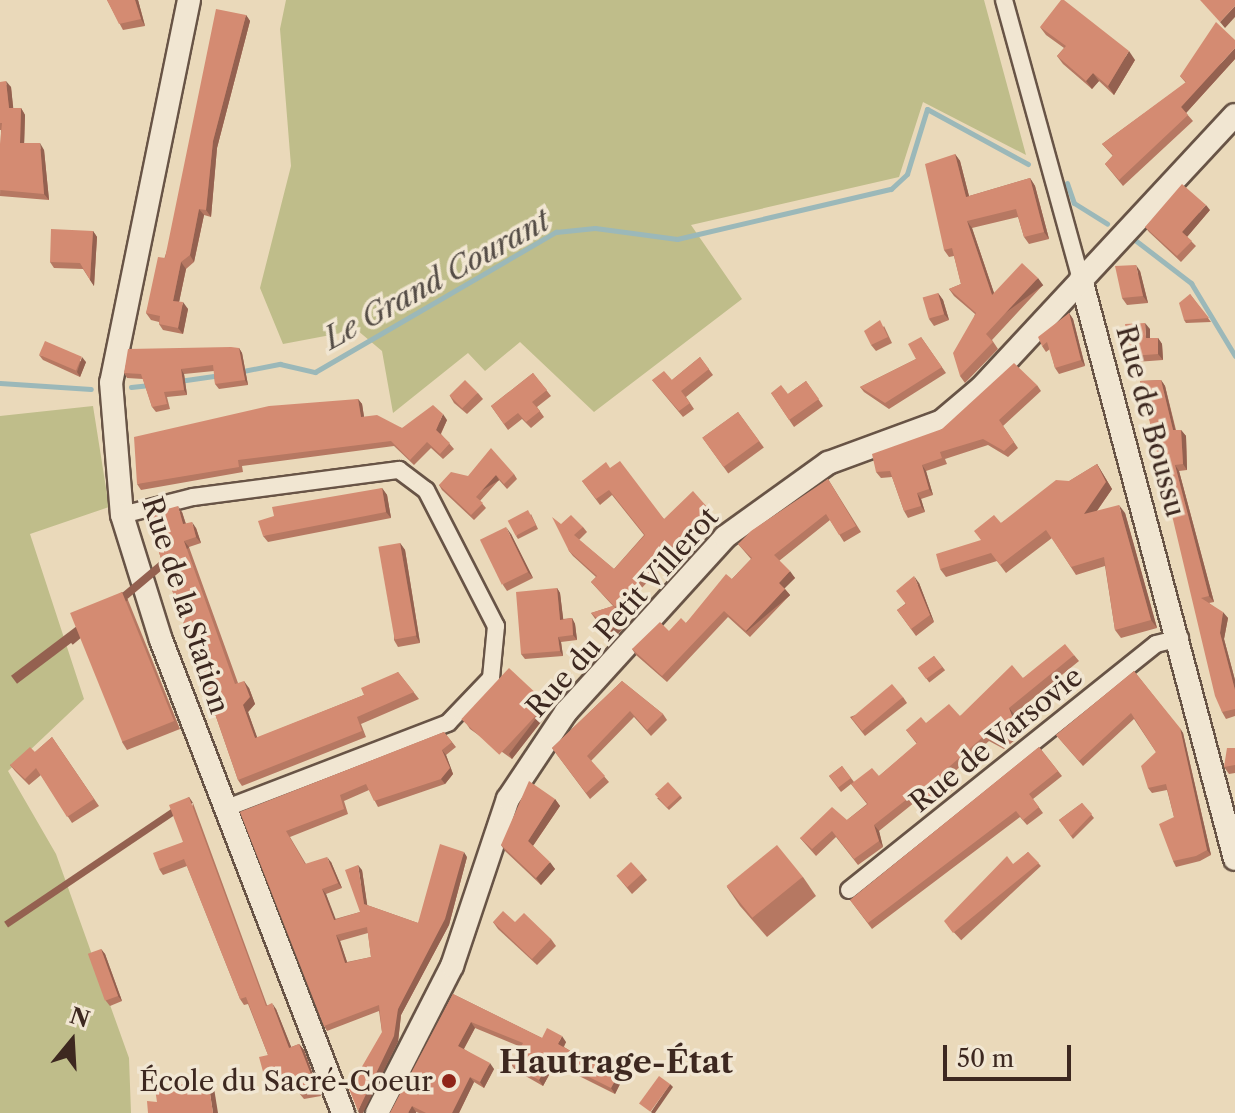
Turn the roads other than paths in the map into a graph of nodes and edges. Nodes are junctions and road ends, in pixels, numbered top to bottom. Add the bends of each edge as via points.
1 (189, 0) edge
2 (1004, 0) edge
3 (1235, 115) edge
4 (1081, 279) junction
5 (122, 515) junction
6 (1180, 638) junction
7 (224, 809) junction
8 (1235, 859) edge
9 (849, 890) dead end
10 (343, 1113) edge
11 (377, 1113) edge

1 - 5 street, Rue de la Station via 111,382
2 - 4 street, Rue de Boussu
3 - 4 street, Rue du Petit Villerot
4 - 6 street, Rue de Boussu
4 - 11 street, Rue du Petit Villerot via 942,421 828,463 725,537 566,712 513,788 452,966
5 - 7 street, Rue de la Station
5 - 7 street via 193,497 399,470 426,490 496,626 491,678 448,723
6 - 8 street, Rue de Boussu
6 - 9 street, Rue de Varsovie via 1156,644
7 - 10 street, Rue de la Station via 336,1079

